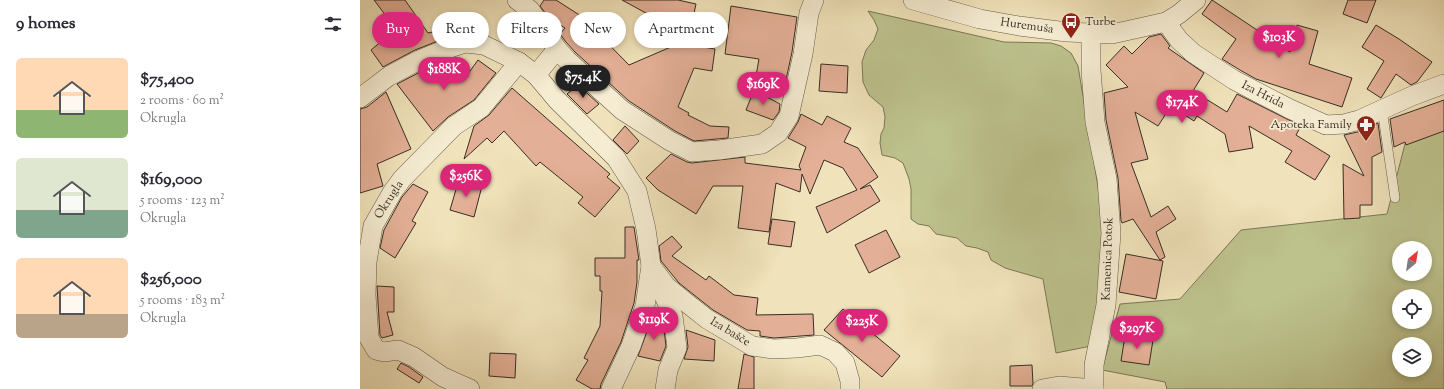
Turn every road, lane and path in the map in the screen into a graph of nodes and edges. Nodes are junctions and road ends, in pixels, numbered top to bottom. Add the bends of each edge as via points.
1 (516, 0) edge
2 (814, 0) edge
3 (914, 0) edge
4 (1196, 0) edge
5 (1166, 22) junction
6 (1091, 34) junction
7 (557, 49) junction
8 (519, 62) junction
9 (536, 76) junction
10 (1444, 84) edge
11 (360, 98) edge
12 (1382, 110) junction
13 (1395, 198) dead end
14 (651, 266) junction
15 (470, 389) edge
16 (611, 389) edge
17 (665, 389) edge
18 (850, 389) edge
19 (1042, 389) edge
20 (1094, 389) edge

1 - 7 street via 530,10
2 - 7 street via 809,13 789,116 778,133 762,144 692,152 622,110
3 - 6 street, Huremuša via 980,19
4 - 5 street
5 - 6 street, Huremuša via 1112,34
5 - 12 street, Iza Hrida via 1179,40 1193,53 1234,80 1326,125 1344,124
6 - 20 street, Kamenica Potok via 1095,122 1107,179 1112,233 1106,305 1094,365
7 - 9 street
8 - 9 street
8 - 11 street via 484,45 465,43 419,60 389,76
8 - 15 street, Okrugla via 481,108 454,126 402,179 373,226 366,295 369,338 376,350 398,350 414,356 443,377
9 - 14 street via 616,158 637,191
10 - 12 street, Iza Hrida
12 - 13 lane
14 - 16 street via 645,306 631,346
14 - 17 street via 673,316 677,348 668,370
14 - 18 street, Iza bašče via 666,286 688,304 707,319 752,346 773,349 820,345 835,352 845,364
19 - 20 street via 1059,386

